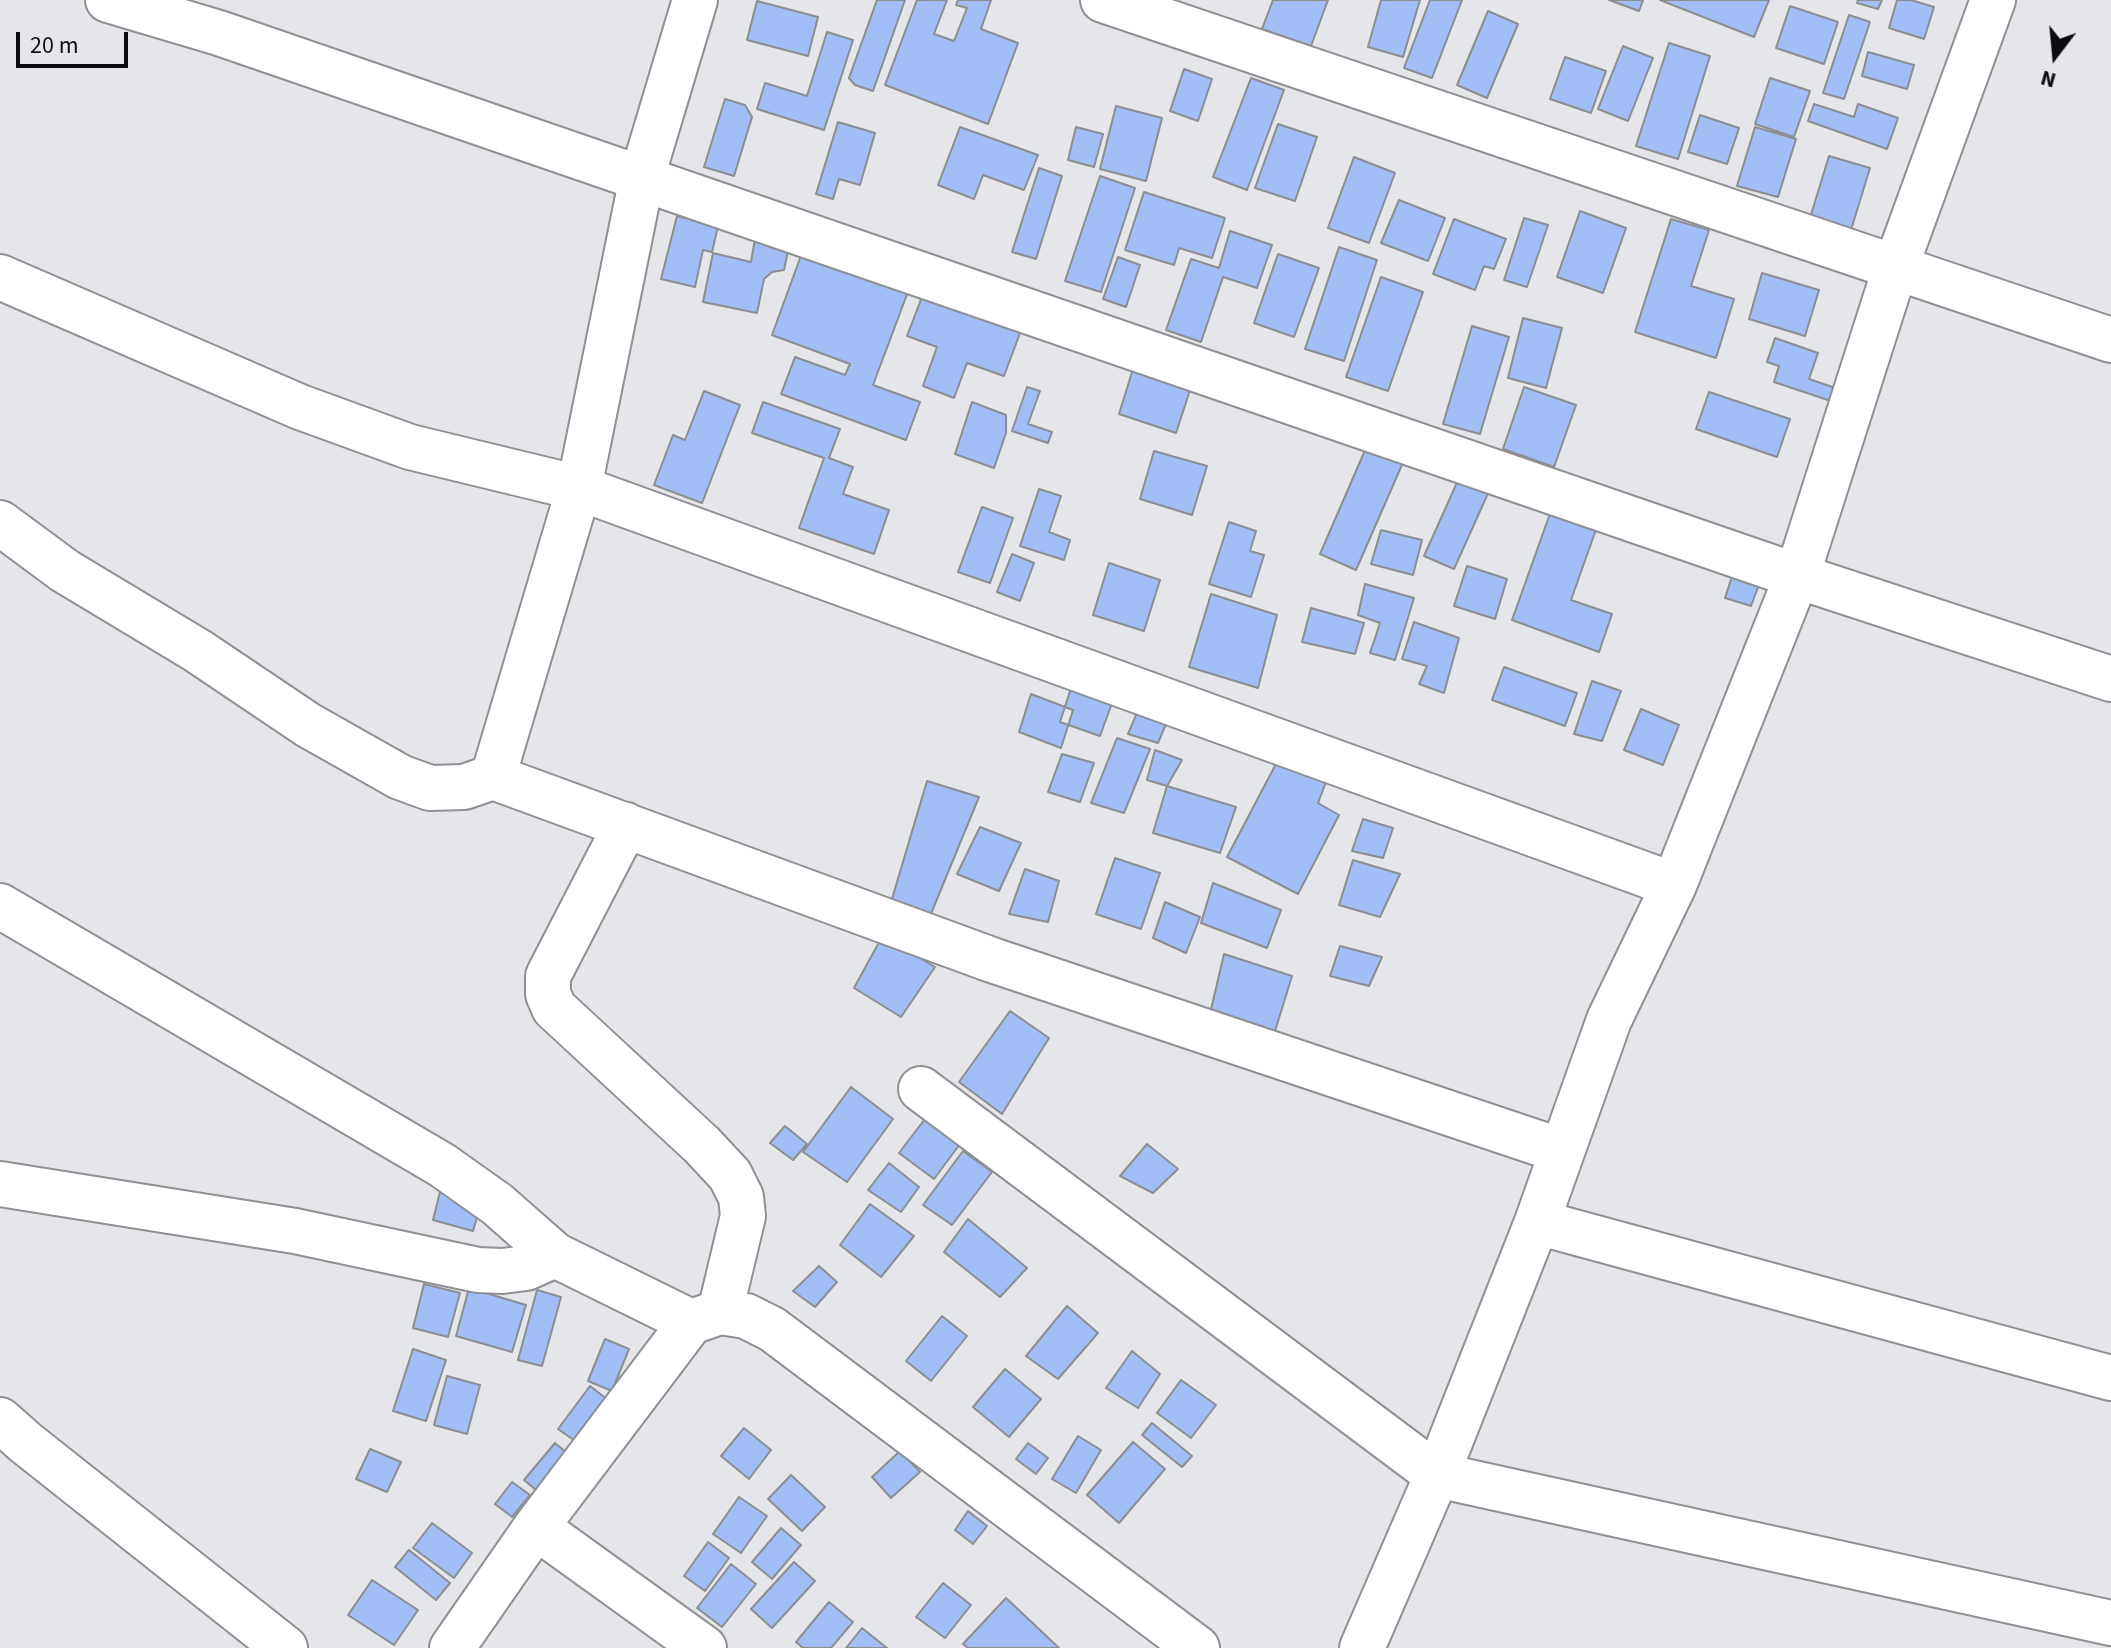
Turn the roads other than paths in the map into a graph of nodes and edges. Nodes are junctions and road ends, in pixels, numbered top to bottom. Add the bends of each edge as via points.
1 (108, 0) edge
2 (695, 0) edge
3 (1103, 0) edge
4 (1993, 0) edge
5 (642, 177) junction
6 (1895, 269) junction
7 (0, 277) edge
8 (2111, 340) edge
9 (579, 488) junction
10 (0, 523) edge
11 (1797, 576) junction
12 (2111, 679) edge
13 (493, 777) junction
14 (626, 825) junction
15 (1674, 885) junction
16 (0, 906) edge
17 (921, 1089) dead end
18 (1562, 1151) junction
19 (0, 1184) edge
20 (1537, 1222) junction
21 (555, 1255) junction
22 (705, 1317) junction
23 (2111, 1378) edge
24 (0, 1420) edge
25 (1437, 1475) junction
26 (536, 1527) junction
27 (2111, 1623) edge
28 (285, 1648) edge
29 (452, 1648) edge
30 (704, 1648) edge
31 (1197, 1648) edge
32 (1362, 1648) edge

1 - 5 street
2 - 5 street
3 - 6 street
4 - 6 street
5 - 9 street
5 - 11 street
6 - 8 street
6 - 11 street
7 - 9 street via 300,407 410,447
9 - 13 street
9 - 15 street
10 - 13 street via 65,571 400,777 441,788
11 - 12 street
11 - 15 street
13 - 14 street
14 - 18 street via 992,960
14 - 22 street via 548,976 548,994 554,1008 702,1145 730,1175 741,1197 743,1216
15 - 18 street via 1609,1020
16 - 21 street via 442,1165
17 - 25 street
18 - 20 street
19 - 21 street via 295,1231 478,1270 526,1268
20 - 23 street
20 - 25 street
21 - 22 street
22 - 26 street
22 - 31 street via 746,1316 772,1329
24 - 28 street
25 - 27 street
25 - 32 street
26 - 29 street
26 - 30 street

